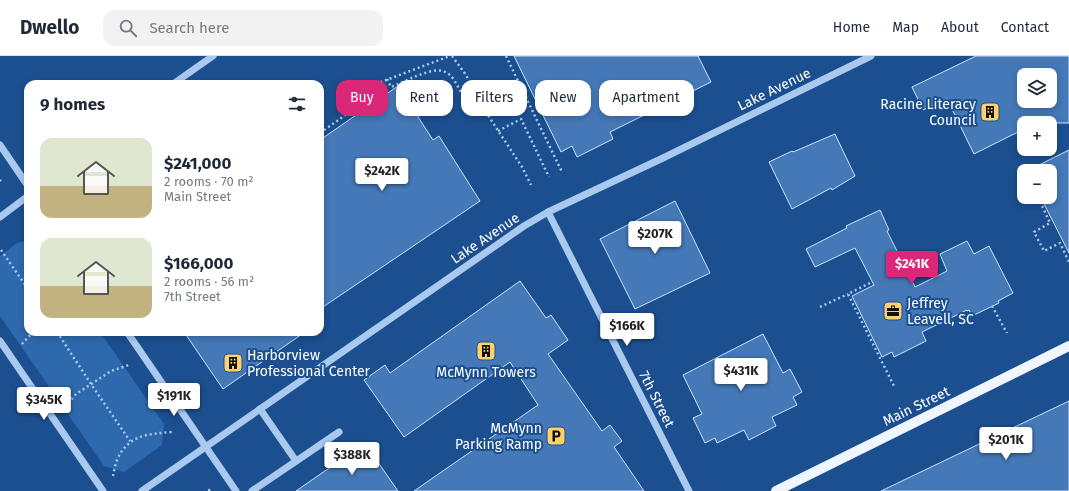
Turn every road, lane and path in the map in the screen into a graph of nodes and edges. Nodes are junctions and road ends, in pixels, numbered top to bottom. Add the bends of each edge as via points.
1 (213, 56) edge
2 (451, 56) edge
3 (506, 56) edge
4 (871, 56) edge
5 (387, 79) junction
6 (178, 80) edge
7 (468, 80) edge
8 (461, 94) edge
9 (488, 116) edge
10 (324, 130) edge
11 (498, 131) junction
12 (0, 145) edge
13 (562, 172) dead end
14 (549, 177) dead end
15 (24, 180) edge
16 (531, 185) dead end
17 (24, 199) edge
18 (1041, 204) edge
19 (548, 212) junction
20 (0, 216) edge
21 (1, 250) edge
22 (1069, 262) edge
23 (24, 283) edge
24 (870, 283) dead end
25 (848, 294) junction
26 (992, 306) dead end
27 (820, 307) dead end
28 (1007, 333) dead end
29 (30, 336) edge
30 (61, 336) edge
31 (131, 336) edge
32 (0, 341) edge
33 (1069, 346) edge
34 (19, 348) dead end
35 (129, 365) dead end
36 (91, 384) junction
37 (895, 388) dead end
38 (260, 409) junction
39 (62, 410) dead end
40 (172, 432) dead end
41 (339, 432) dead end
42 (130, 441) junction
43 (205, 447) junction
44 (296, 461) junction
45 (113, 476) dead end
46 (210, 487) dead end
47 (103, 491) edge
48 (142, 491) edge
49 (209, 491) edge
50 (236, 491) edge
51 (252, 491) edge
52 (689, 491) edge
53 (776, 491) edge

1 - 6 street
2 - 5 path
2 - 7 path
3 - 13 path
4 - 19 street, Lake Avenue
5 - 8 path via 391,87 430,71 439,70 454,78
5 - 10 path via 349,94 358,106
9 - 11 path
11 - 14 path via 521,118
11 - 16 path
12 - 15 street
17 - 20 street
18 - 22 path via 1050,223 1034,232 1044,251 1060,243
19 - 38 street, Lake Avenue via 516,231
19 - 52 street, 7th Street
21 - 23 path
24 - 25 path
25 - 27 path
25 - 37 path
26 - 28 path
29 - 34 path
30 - 36 path
31 - 43 street
32 - 47 street
33 - 53 main road, Main Street
35 - 36 path via 111,371
36 - 39 path via 76,394
36 - 42 path
38 - 43 street, Lake Avenue
38 - 44 street
40 - 42 path via 151,434
41 - 44 street
42 - 45 path via 116,461
43 - 48 street, Lake Avenue
43 - 50 street
44 - 51 street
46 - 49 path

